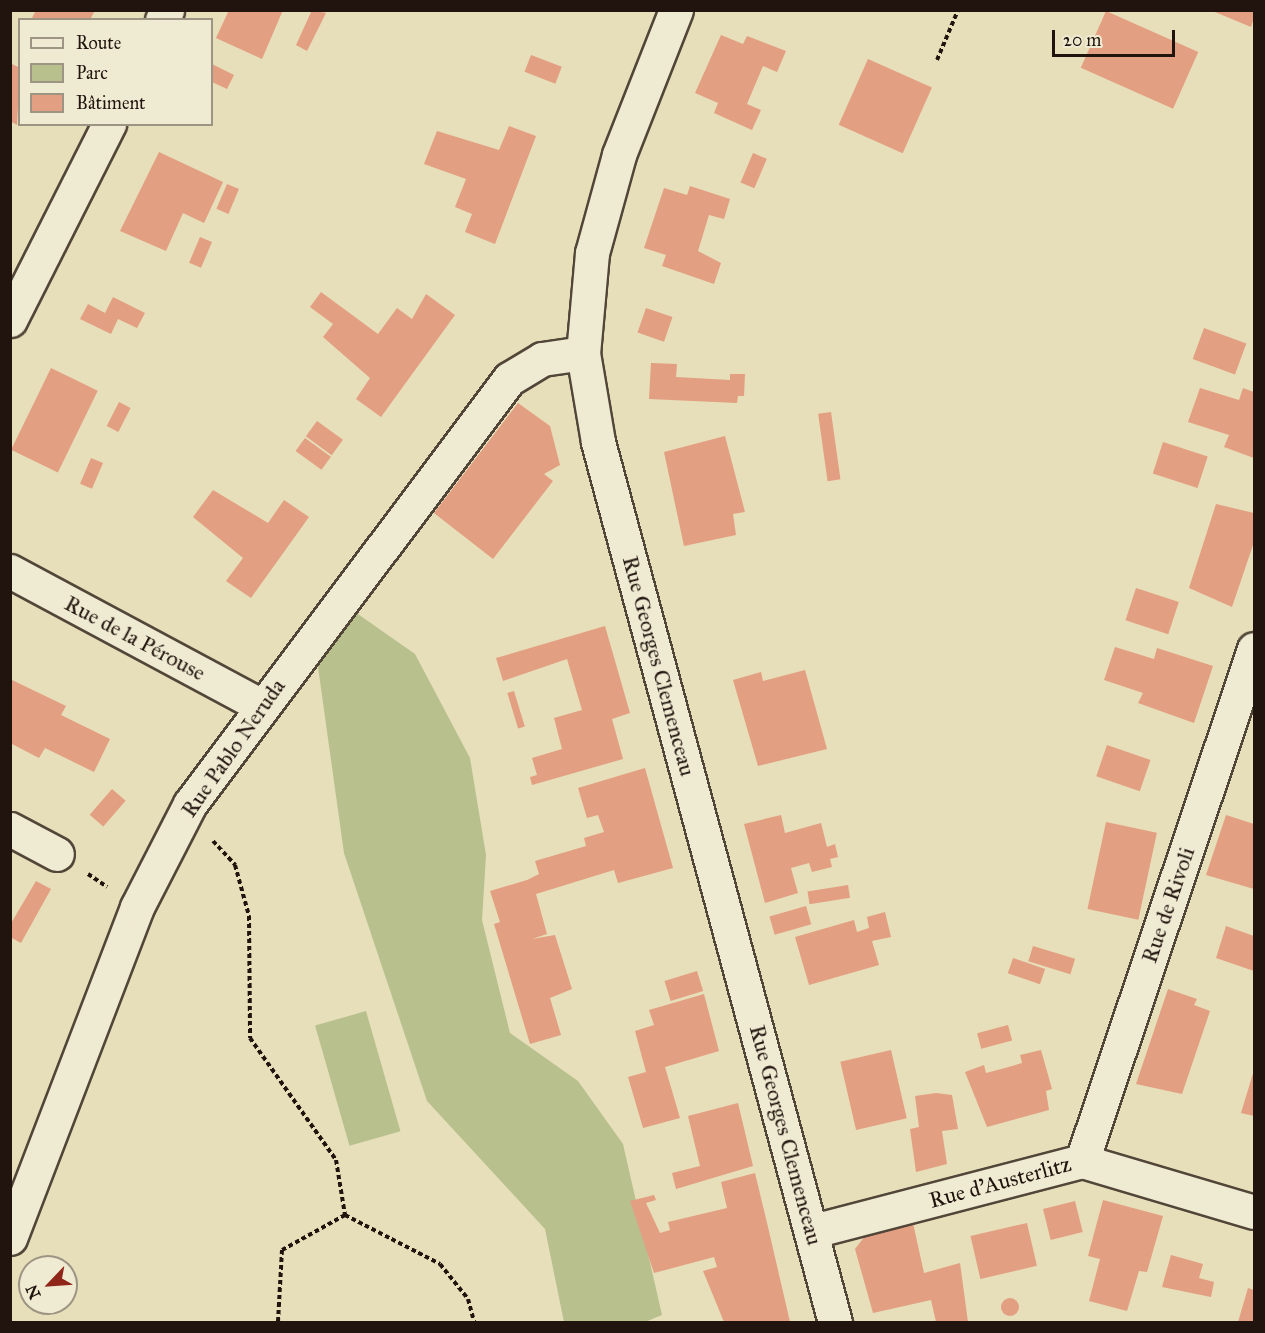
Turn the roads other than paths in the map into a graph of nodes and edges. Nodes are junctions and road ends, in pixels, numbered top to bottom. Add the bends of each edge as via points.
1 (676, 10) edge
2 (108, 126) edge
3 (10, 320) edge
4 (583, 353) junction
5 (10, 571) edge
6 (1254, 649) edge
7 (260, 705) junction
8 (10, 829) edge
9 (57, 854) road end
10 (1082, 1161) junction
11 (1254, 1212) edge
12 (813, 1231) junction
13 (10, 1238) edge
14 (835, 1323) edge

1 - 4 street, Rue Georges Clemenceau via 619,155 592,253
2 - 3 street
4 - 7 street, Rue Pablo Neruda via 542,359 509,379
4 - 12 street, Rue Georges Clemenceau via 598,442
5 - 7 street, Rue de la Pérouse
6 - 10 street, Rue de Rivoli
7 - 13 street, Rue Pablo Neruda via 182,822 137,907
8 - 9 street
10 - 11 street, Rue d'Austerlitz
10 - 12 street, Rue d'Austerlitz
12 - 14 street, Rue Georges Clemenceau

